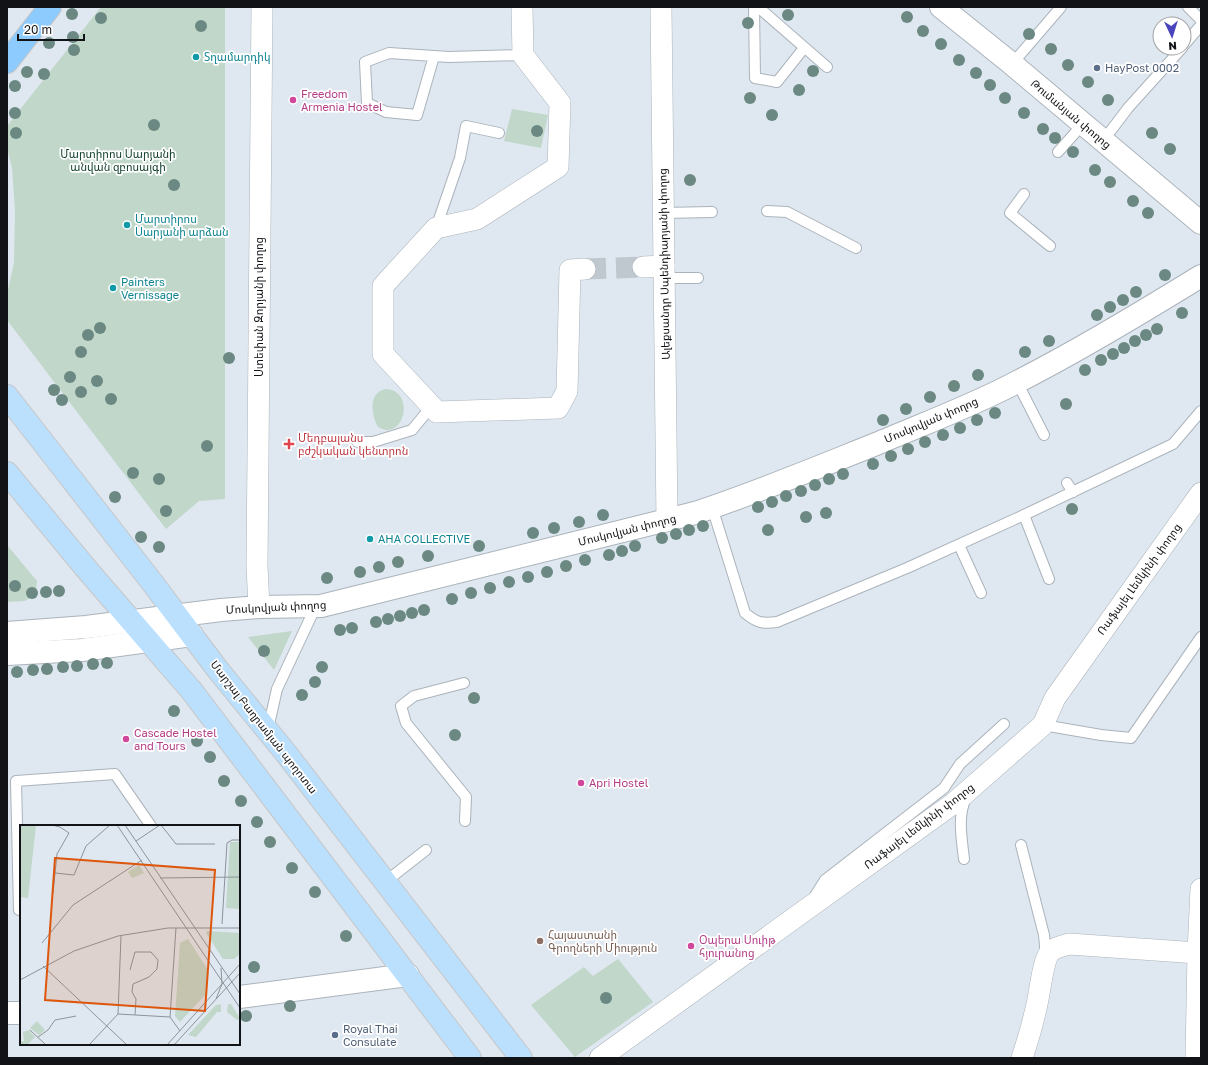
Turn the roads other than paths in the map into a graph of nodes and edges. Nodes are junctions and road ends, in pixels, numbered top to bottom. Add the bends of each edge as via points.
1 (50, 7) edge
2 (262, 7) edge
3 (522, 7) edge
4 (661, 7) edge
5 (754, 7) edge
6 (758, 7) edge
7 (941, 7) edge
8 (1061, 7) edge
9 (1188, 7) edge
10 (1201, 20) edge
11 (804, 48) junction
12 (523, 55) junction
13 (434, 56) junction
14 (1175, 56) edge
15 (7, 62) edge
16 (1012, 64) junction
17 (827, 67) dead end
18 (1083, 124) junction
19 (499, 133) dead end
20 (1103, 141) junction
21 (1058, 152) dead end
22 (1024, 194) dead end
23 (712, 212) dead end
24 (767, 212) dead end
25 (663, 213) junction
26 (1201, 223) edge
27 (436, 228) junction
28 (1050, 246) dead end
29 (856, 248) dead end
30 (585, 269) tunnel mouth
31 (657, 270) junction
32 (1201, 276) edge
33 (698, 278) dead end
34 (1017, 382) junction
35 (7, 396) edge
36 (432, 407) junction
37 (1201, 411) edge
38 (1044, 435) dead end
39 (357, 442) dead end
40 (7, 473) edge
41 (1067, 483) dead end
42 (1073, 492) junction
43 (1201, 493) edge
44 (712, 507) junction
45 (1024, 515) junction
46 (667, 520) junction
47 (959, 545) junction
48 (1049, 579) dead end
49 (981, 594) dead end
50 (316, 606) junction
51 (259, 607) junction
52 (177, 616) junction
53 (131, 621) junction
54 (7, 633) edge
55 (192, 635) junction
56 (1201, 637) edge
57 (149, 641) junction
58 (7, 654) edge
59 (464, 683) dead end
60 (1004, 724) dead end
61 (1043, 725) junction
62 (268, 731) junction
63 (970, 788) junction
64 (466, 821) dead end
65 (150, 825) edge
66 (1021, 845) dead end
67 (426, 850) dead end
68 (964, 859) dead end
69 (385, 882) junction
70 (1201, 889) edge
71 (20, 910) edge
72 (807, 910) junction
73 (1198, 953) junction
74 (1047, 958) junction
75 (408, 975) junction
76 (240, 997) edge
77 (20, 1013) edge
78 (7, 1014) edge
79 (470, 1058) edge
80 (521, 1058) edge
81 (600, 1058) edge
82 (1022, 1058) edge
83 (1196, 1058) edge

1 - 15 highway
2 - 51 street, Ստեփան Զորյանի փողոց via 257,558
3 - 12 street
4 - 25 street, Ալեքսանդր Սպենդիարյանի փողոց
5 - 11 lane via 755,78 777,82
6 - 11 lane
7 - 16 main road, Թումանյան փողոց
8 - 16 lane
9 - 10 lane
11 - 17 lane
12 - 13 lane
12 - 27 street via 560,103 558,167 477,218
13 - 13 lane via 390,53 365,62 367,103 386,112 417,115
14 - 20 lane via 1128,108
16 - 18 main road, Թումանյան փողոց
18 - 20 main road, Թումանյան փողոց
18 - 21 lane
19 - 27 lane via 466,126 460,158
20 - 26 main road, Թումանյան փողոց
22 - 28 lane via 1010,213
23 - 25 lane
24 - 29 lane via 787,212
25 - 31 street, Ալեքսանդր Սպենդիարյանի փողոց
27 - 36 street via 383,286 383,354
30 - 36 street via 570,270 568,391 558,408 437,412
31 - 33 lane
31 - 46 street, Ալեքսանդր Սպենդիարյանի փողոց
32 - 34 main road, Մոսկովյան փողոց via 1104,335
34 - 38 lane
34 - 44 main road, Մոսկովյան փողոց via 843,457 736,500
35 - 52 main road, Մարշալ Բաղրամյան պողոտա
36 - 39 lane via 412,430 373,442
37 - 42 lane via 1173,444
40 - 53 main road
41 - 42 lane
42 - 45 lane
43 - 61 street, Ռաֆայել Լեմկինի փողոց via 1055,698
44 - 46 main road, Մոսկովյան փողոց
44 - 47 lane via 745,613 753,620 765,623 777,622
45 - 47 lane
45 - 48 lane
46 - 50 main road, Մոսկովյան փողոց
47 - 49 lane
50 - 51 main road, Մոսկովյան փողոց
50 - 62 lane via 277,689
51 - 52 main road, Մոսկովյան փողոց
52 - 53 main road, Մոսկովյան փողոց
52 - 55 main road, Մարշալ Բաղրամյան պողոտա
53 - 54 main road, Մոսկովյան փողոց
53 - 57 main road
55 - 57 main road
55 - 62 main road, Մարշալ Բաղրամյան պողոտա
56 - 61 lane via 1131,738
57 - 58 main road via 82,650
57 - 75 main road via 191,690
59 - 64 lane via 414,696 401,706 406,723 466,797
60 - 72 lane via 960,764 944,788 825,880
61 - 63 street, Ռաֆայել Լեմկինի փողոց
62 - 69 main road, Մարշալ Բաղրամյան պողոտա
63 - 68 lane via 961,814
63 - 72 street, Ռաֆայել Լեմկինի փողոց via 954,803
65 - 71 lane via 115,774 16,780
66 - 74 lane via 1044,935
67 - 69 lane
69 - 80 main road, Մարշալ Բաղրամյան պողոտա
70 - 73 street
72 - 81 street, Ռաֆայել Լեմկինի փողոց
73 - 74 street via 1069,944 1052,951
73 - 83 street
74 - 82 street
75 - 76 main road
75 - 79 main road
77 - 78 main road

